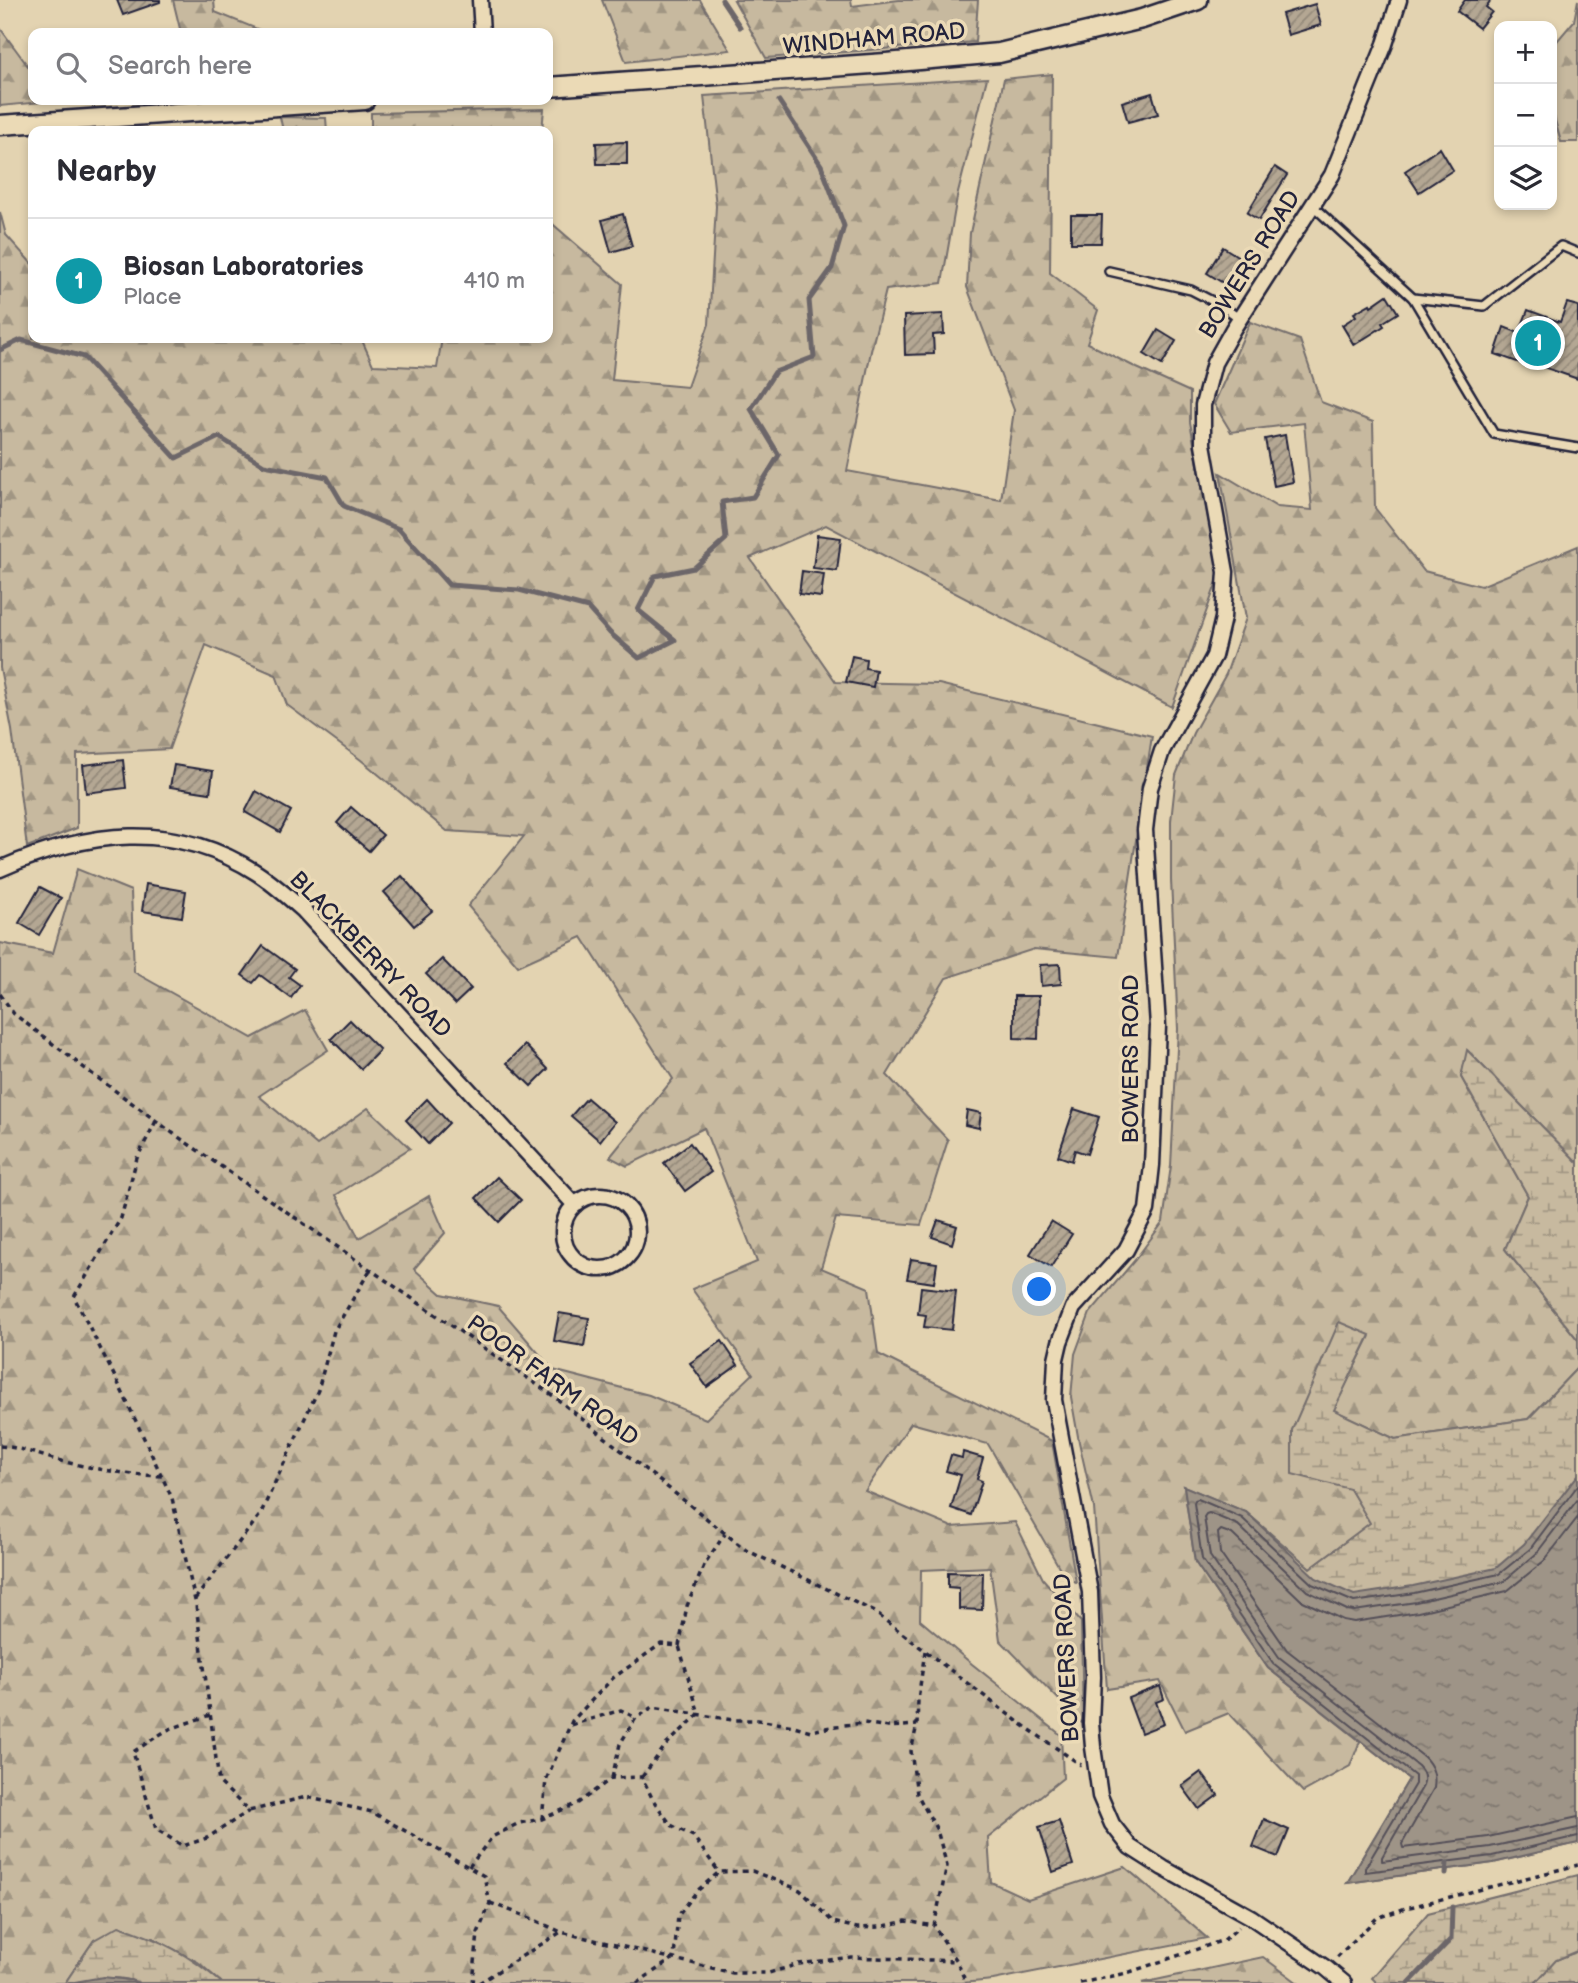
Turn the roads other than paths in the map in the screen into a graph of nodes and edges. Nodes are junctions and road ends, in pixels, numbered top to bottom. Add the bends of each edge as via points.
1 (480, 0) edge
2 (1198, 0) edge
3 (1399, 0) edge
4 (482, 28) edge
5 (553, 87) edge
6 (292, 105) edge
7 (0, 125) edge
8 (1313, 205) junction
9 (1578, 253) edge
10 (1109, 271) dead end
11 (1413, 298) junction
12 (1240, 319) junction
13 (1578, 448) edge
14 (0, 869) edge
15 (575, 1205) junction
16 (1344, 1983) edge

1 - 4 street
2 - 5 street, WINDHAM ROAD via 1142,19 999,53
3 - 8 street, BOWERS ROAD via 1332,176
6 - 7 street
8 - 11 lane
8 - 12 street, BOWERS ROAD
9 - 11 lane via 1561,246 1484,306
10 - 12 lane via 1191,290
11 - 13 lane via 1494,434
12 - 16 street, BOWERS ROAD via 1214,363 1203,405 1203,444 1226,572 1223,618 1214,656 1162,751 1147,809 1147,884 1158,1026 1147,1210 1126,1250 1073,1308 1056,1359 1054,1400 1090,1592 1091,1723 1100,1796 1112,1824 1130,1847 1251,1917
14 - 15 street, BLACKBERRY ROAD via 88,840 139,835 198,845 255,872 303,910
15 - 15 street via 564,1228 574,1257 597,1268 626,1258 636,1242 637,1229 627,1206 604,1195

